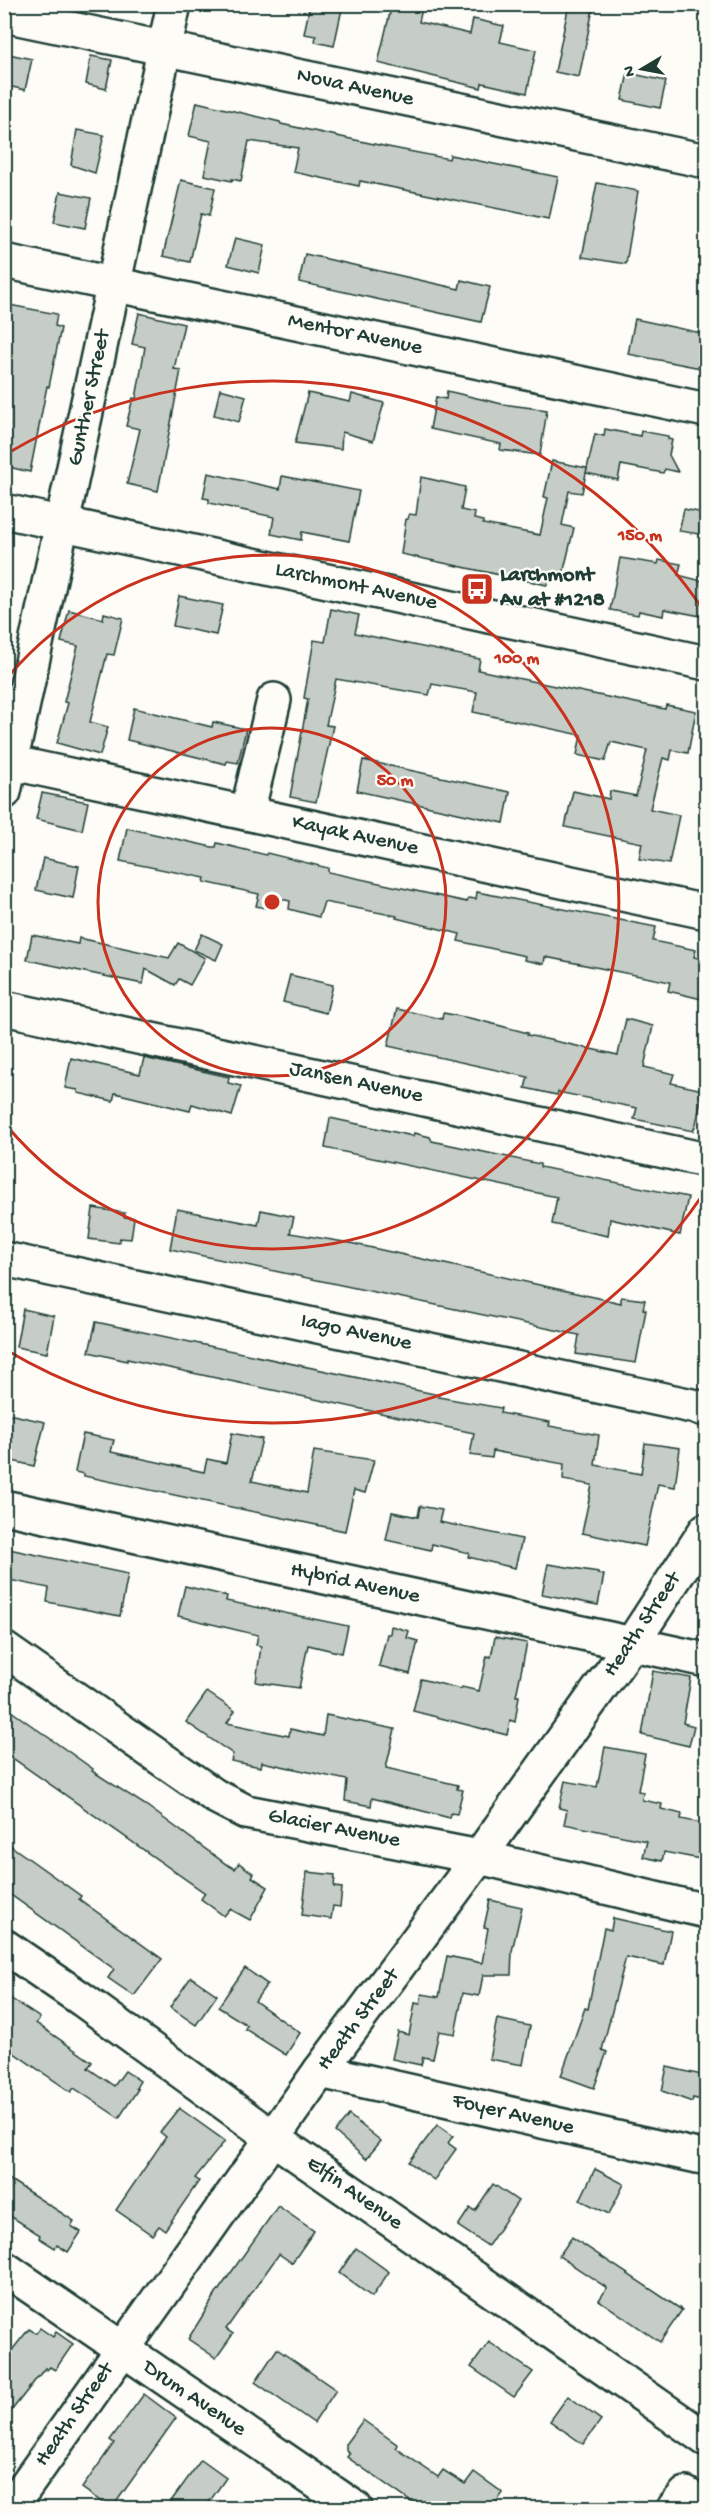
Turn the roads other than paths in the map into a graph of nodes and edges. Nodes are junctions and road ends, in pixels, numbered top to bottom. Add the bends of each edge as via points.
1 (174, 4) edge
2 (4, 15) edge
3 (165, 48) junction
4 (706, 161) edge
5 (4, 261) edge
6 (115, 284) junction
7 (706, 410) edge
8 (4, 511) edge
9 (63, 523) junction
10 (706, 663) edge
11 (274, 700) dead end
12 (6, 771) edge
13 (248, 813) junction
14 (706, 912) edge
15 (4, 1008) edge
16 (706, 1160) edge
17 (4, 1259) edge
18 (706, 1409) edge
19 (4, 1508) edge
20 (706, 1530) edge
21 (633, 1642) junction
22 (4, 1649) edge
23 (706, 1659) edge
24 (479, 1857) junction
25 (706, 1911) edge
26 (4, 1946) edge
27 (320, 2072) junction
28 (273, 2138) junction
29 (706, 2158) edge
30 (4, 2268) edge
31 (121, 2349) junction
32 (706, 2439) edge
33 (10, 2508) edge
34 (355, 2508) edge
35 (674, 2508) edge
36 (706, 2508) edge

1 - 3 street, Gunther Street
2 - 3 street, Nova Avenue
3 - 4 street, Nova Avenue
3 - 6 street, Gunther Street
5 - 6 street, Mentor Avenue
6 - 7 street, Mentor Avenue
6 - 9 street, Gunther Street
8 - 9 street, Larchmont Avenue
9 - 10 street, Larchmont Avenue
9 - 12 street, Gunther Street
11 - 13 street
12 - 13 street, Kayak Avenue
13 - 14 street, Kayak Avenue
15 - 16 street, Jansen Avenue
17 - 18 street, Iago Avenue
19 - 21 street, Hybrid Avenue
20 - 21 street, Heath Street
21 - 23 street, Hybrid Avenue
21 - 24 street, Heath Street
22 - 24 street, Glacier Avenue via 233,1807
24 - 25 street, Glacier Avenue
24 - 27 street, Heath Street
26 - 28 street, Elfin Avenue
27 - 28 street, Heath Street
27 - 29 street, Foyer Avenue
28 - 31 street, Heath Street
28 - 32 street, Elfin Avenue
30 - 31 street, Drum Avenue
31 - 33 street, Heath Street
31 - 34 street, Drum Avenue
35 - 36 street via 686,2494

